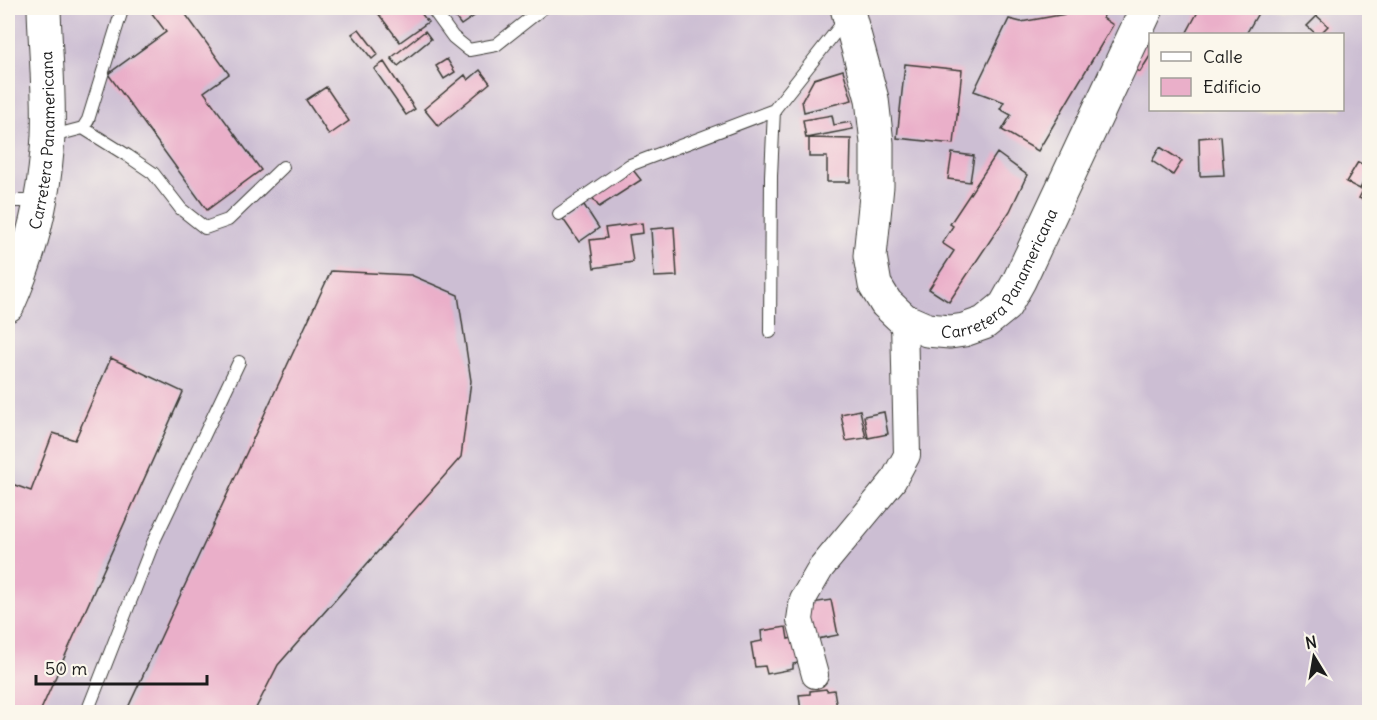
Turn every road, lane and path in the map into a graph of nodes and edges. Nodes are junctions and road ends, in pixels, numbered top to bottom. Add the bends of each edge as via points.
1 (44, 8) edge
2 (432, 8) edge
3 (543, 8) edge
4 (1147, 8) edge
5 (122, 10) dead end
6 (847, 12) edge
7 (774, 110) junction
8 (83, 128) junction
9 (48, 134) junction
10 (283, 167) dead end
11 (8, 201) edge
12 (41, 201) junction
13 (559, 214) dead end
14 (8, 305) edge
15 (904, 320) junction
16 (770, 332) dead end
17 (239, 362) dead end
18 (815, 675) dead end
19 (87, 712) edge

1 - 9 highway, Carretera Panamericana
2 - 3 lane via 453,37 469,50 496,45
4 - 15 highway, Carretera Panamericana via 1005,306 984,323 957,332 927,330
5 - 8 lane
6 - 7 lane
6 - 15 highway, Carretera Panamericana via 872,99 877,143 870,256 875,285 886,303
7 - 13 lane via 630,165
7 - 16 lane
8 - 9 lane
8 - 10 lane via 153,173 181,209 205,228 228,220
9 - 12 highway, Carretera Panamericana
11 - 12 lane
12 - 14 highway, Carretera Panamericana via 26,260
15 - 18 street via 907,455 893,481 821,568 803,599 800,620
17 - 19 lane via 153,543

